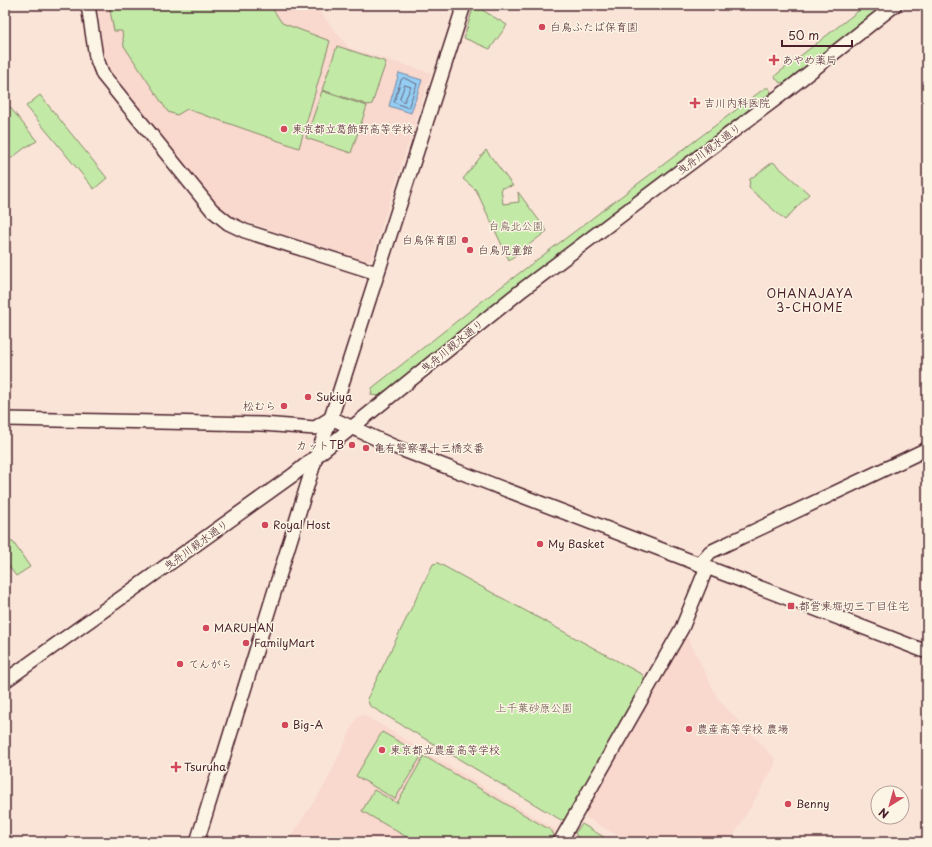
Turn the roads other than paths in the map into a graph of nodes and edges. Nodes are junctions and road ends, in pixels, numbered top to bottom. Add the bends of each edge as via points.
1 (88, 5) edge
2 (464, 5) edge
3 (895, 5) edge
4 (377, 273) junction
5 (5, 418) edge
6 (331, 418) junction
7 (350, 428) junction
8 (927, 449) edge
9 (316, 457) junction
10 (704, 565) junction
11 (927, 652) edge
12 (5, 681) edge
13 (197, 842) edge
14 (560, 842) edge

1 - 4 street via 96,57 103,75 212,210 228,223 245,231
2 - 4 street
3 - 7 street, 曳舟川親水通り via 522,290
4 - 6 street
5 - 6 street via 262,424 315,428
6 - 7 street
6 - 9 street
7 - 9 street, 曳舟川親水通り
7 - 10 street
8 - 10 street via 710,552
9 - 12 street, 曳舟川親水通り
9 - 13 street
10 - 11 street
10 - 14 street via 682,628

